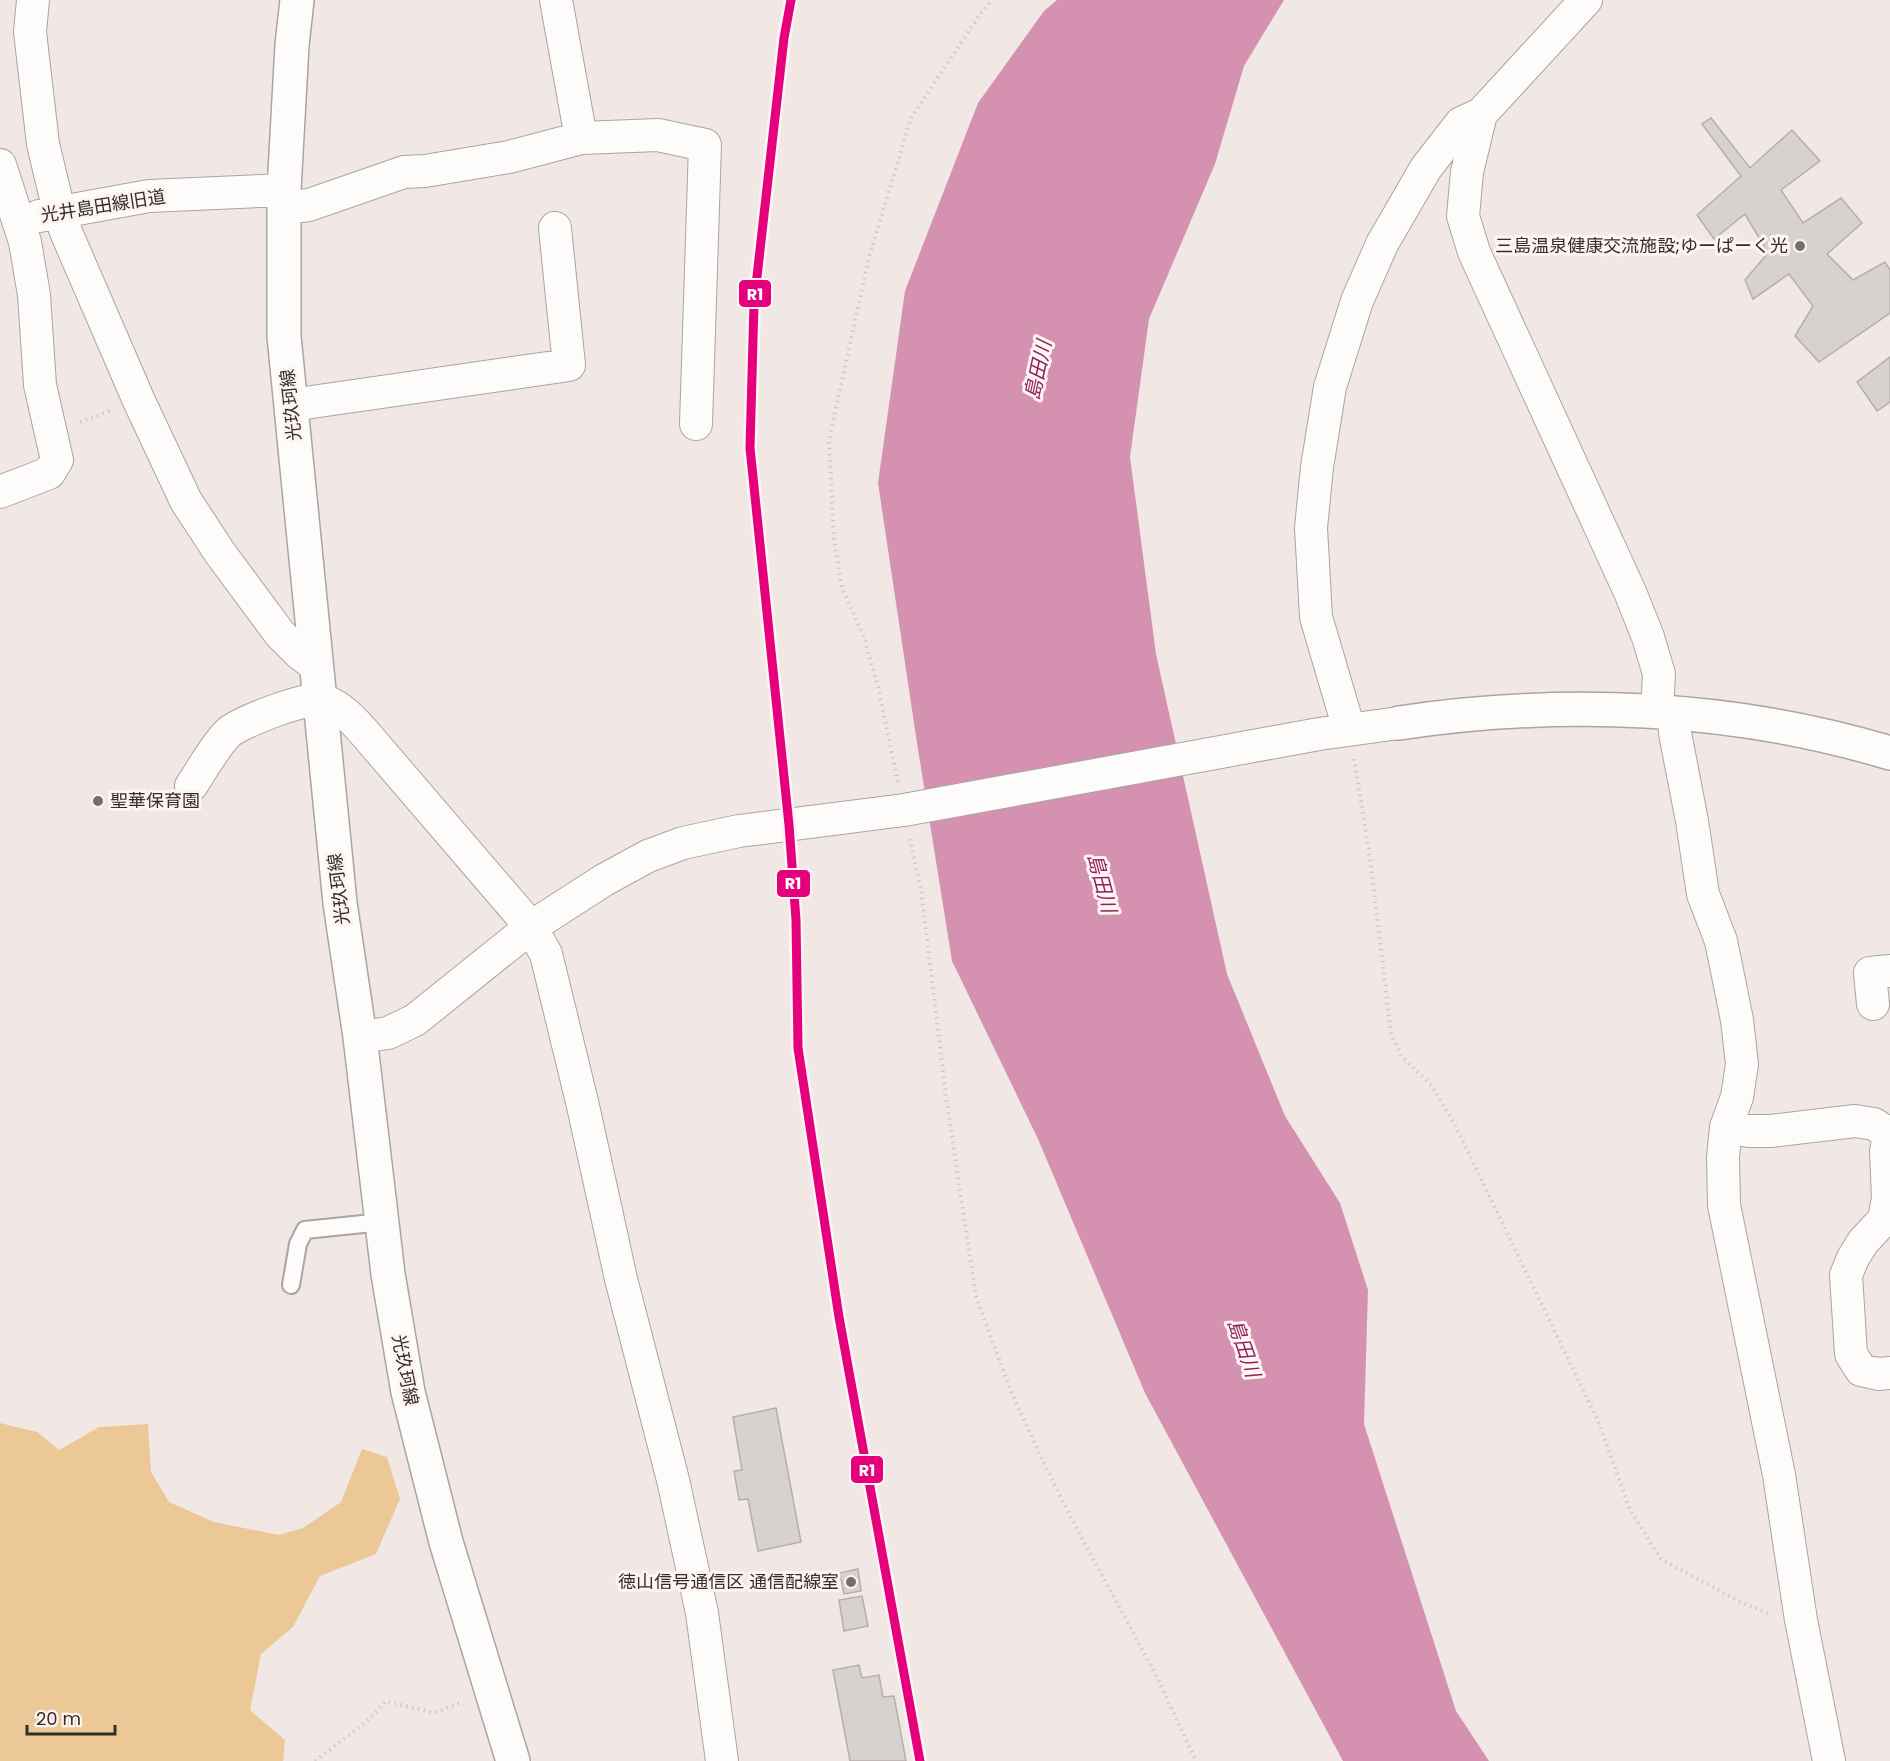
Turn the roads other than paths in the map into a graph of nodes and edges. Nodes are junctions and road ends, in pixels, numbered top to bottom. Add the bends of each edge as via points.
1 (33, 0) edge
2 (297, 0) edge
3 (556, 0) edge
4 (1586, 0) edge
5 (1481, 114) junction
6 (581, 138) junction
7 (0, 165) edge
8 (284, 199) junction
9 (58, 211) junction
10 (18, 221) junction
11 (555, 228) dead end
12 (291, 405) junction
13 (696, 424) dead end
14 (0, 492) edge
15 (316, 666) junction
16 (320, 699) junction
17 (1666, 712) junction
18 (1399, 723) joint
19 (1334, 732) junction
20 (1890, 753) edge
21 (191, 786) dead end
22 (531, 927) junction
23 (1890, 971) edge
24 (1873, 1004) dead end
25 (360, 1037) junction
26 (1726, 1127) junction
27 (1889, 1133) edge
28 (382, 1222) junction
29 (291, 1285) dead end
30 (1890, 1373) edge
31 (513, 1761) edge
32 (722, 1761) edge
33 (1829, 1761) edge

1 - 9 street via 30,32 41,133
2 - 8 main road, 光玖珂線
3 - 6 street
4 - 5 street
5 - 17 street via 1467,172 1462,216 1474,252 1630,592 1648,637
5 - 19 street via 1461,123 1426,168 1382,244 1357,301 1330,387 1311,528 1316,617
6 - 8 street, 光井島田線旧道 via 509,158 404,172 309,205
6 - 13 street, 光井島田線旧道 via 658,135 705,145
7 - 10 street, 光井島田線旧道
8 - 9 street, 光井島田線旧道 via 149,196
8 - 12 main road, 光玖珂線 via 284,336
9 - 10 street, 光井島田線旧道
9 - 15 street via 186,501 219,553 280,634
10 - 14 street via 34,295 40,386 57,460 50,473
11 - 12 street via 569,365
12 - 15 main road, 光玖珂線
15 - 16 main road, 光玖珂線
16 - 21 street via 280,709 228,733
16 - 22 street via 342,710 362,730
16 - 25 main road, 光玖珂線 via 340,903
17 - 18 main road via 1560,710 1458,714
17 - 20 main road via 1760,723 1841,738
17 - 26 street via 1675,733 1703,894 1721,941 1737,1020 1742,1064 1737,1097
18 - 19 street
19 - 22 street via 904,810 739,831 683,843 648,856 604,880
22 - 25 street via 415,1020 387,1033
22 - 32 street via 546,954 621,1279 673,1480 702,1613
23 - 24 street via 1870,973
25 - 28 main road, 光玖珂線
26 - 27 street via 1771,1131 1855,1120 1874,1124
26 - 33 street via 1724,1205 1779,1475 1801,1620
27 - 30 street via 1884,1219 1863,1242 1846,1275 1851,1354 1862,1370
28 - 29 lane via 305,1230 298,1244
28 - 31 main road, 光玖珂線 via 408,1392 446,1542

